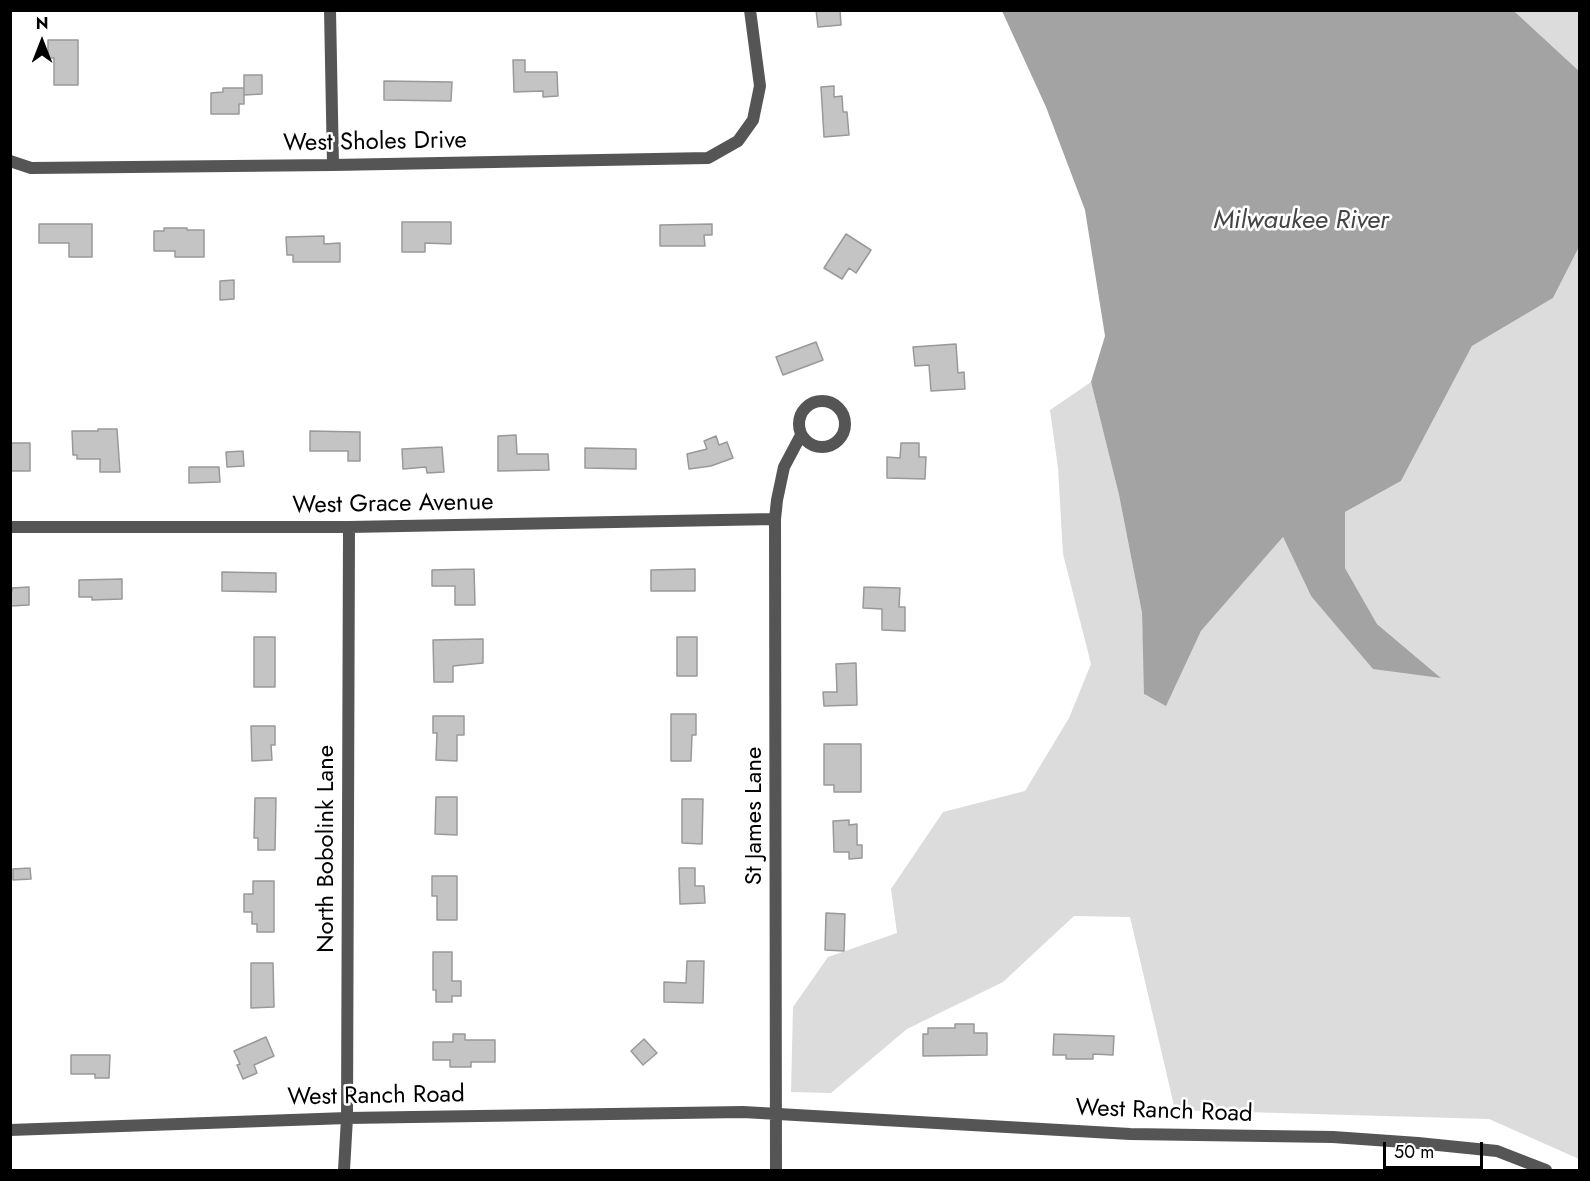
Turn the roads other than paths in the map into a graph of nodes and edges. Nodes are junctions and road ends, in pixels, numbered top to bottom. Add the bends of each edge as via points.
1 (330, 10) edge
2 (750, 10) edge
3 (10, 161) edge
4 (333, 165) junction
5 (801, 435) dead end
6 (775, 519) junction
7 (10, 527) edge
8 (348, 527) junction
9 (776, 1113) junction
10 (347, 1118) junction
11 (10, 1130) edge
12 (344, 1170) edge
13 (776, 1170) edge
14 (1546, 1170) edge

1 - 4 street
2 - 4 street, West Sholes Drive via 760,86 753,120 738,141 708,158
3 - 4 street, West Sholes Drive via 31,168
5 - 6 street, St James Lane via 784,467
6 - 8 street, West Grace Avenue
6 - 9 street, St James Lane
7 - 8 street, West Grace Avenue
8 - 10 street, North Bobolink Lane
9 - 10 street, West Ranch Road
9 - 13 street, St James Lane
9 - 14 street, West Ranch Road via 1130,1134 1334,1137 1418,1143 1497,1151
10 - 11 street, West Ranch Road
10 - 12 street, North Bobolink Lane

